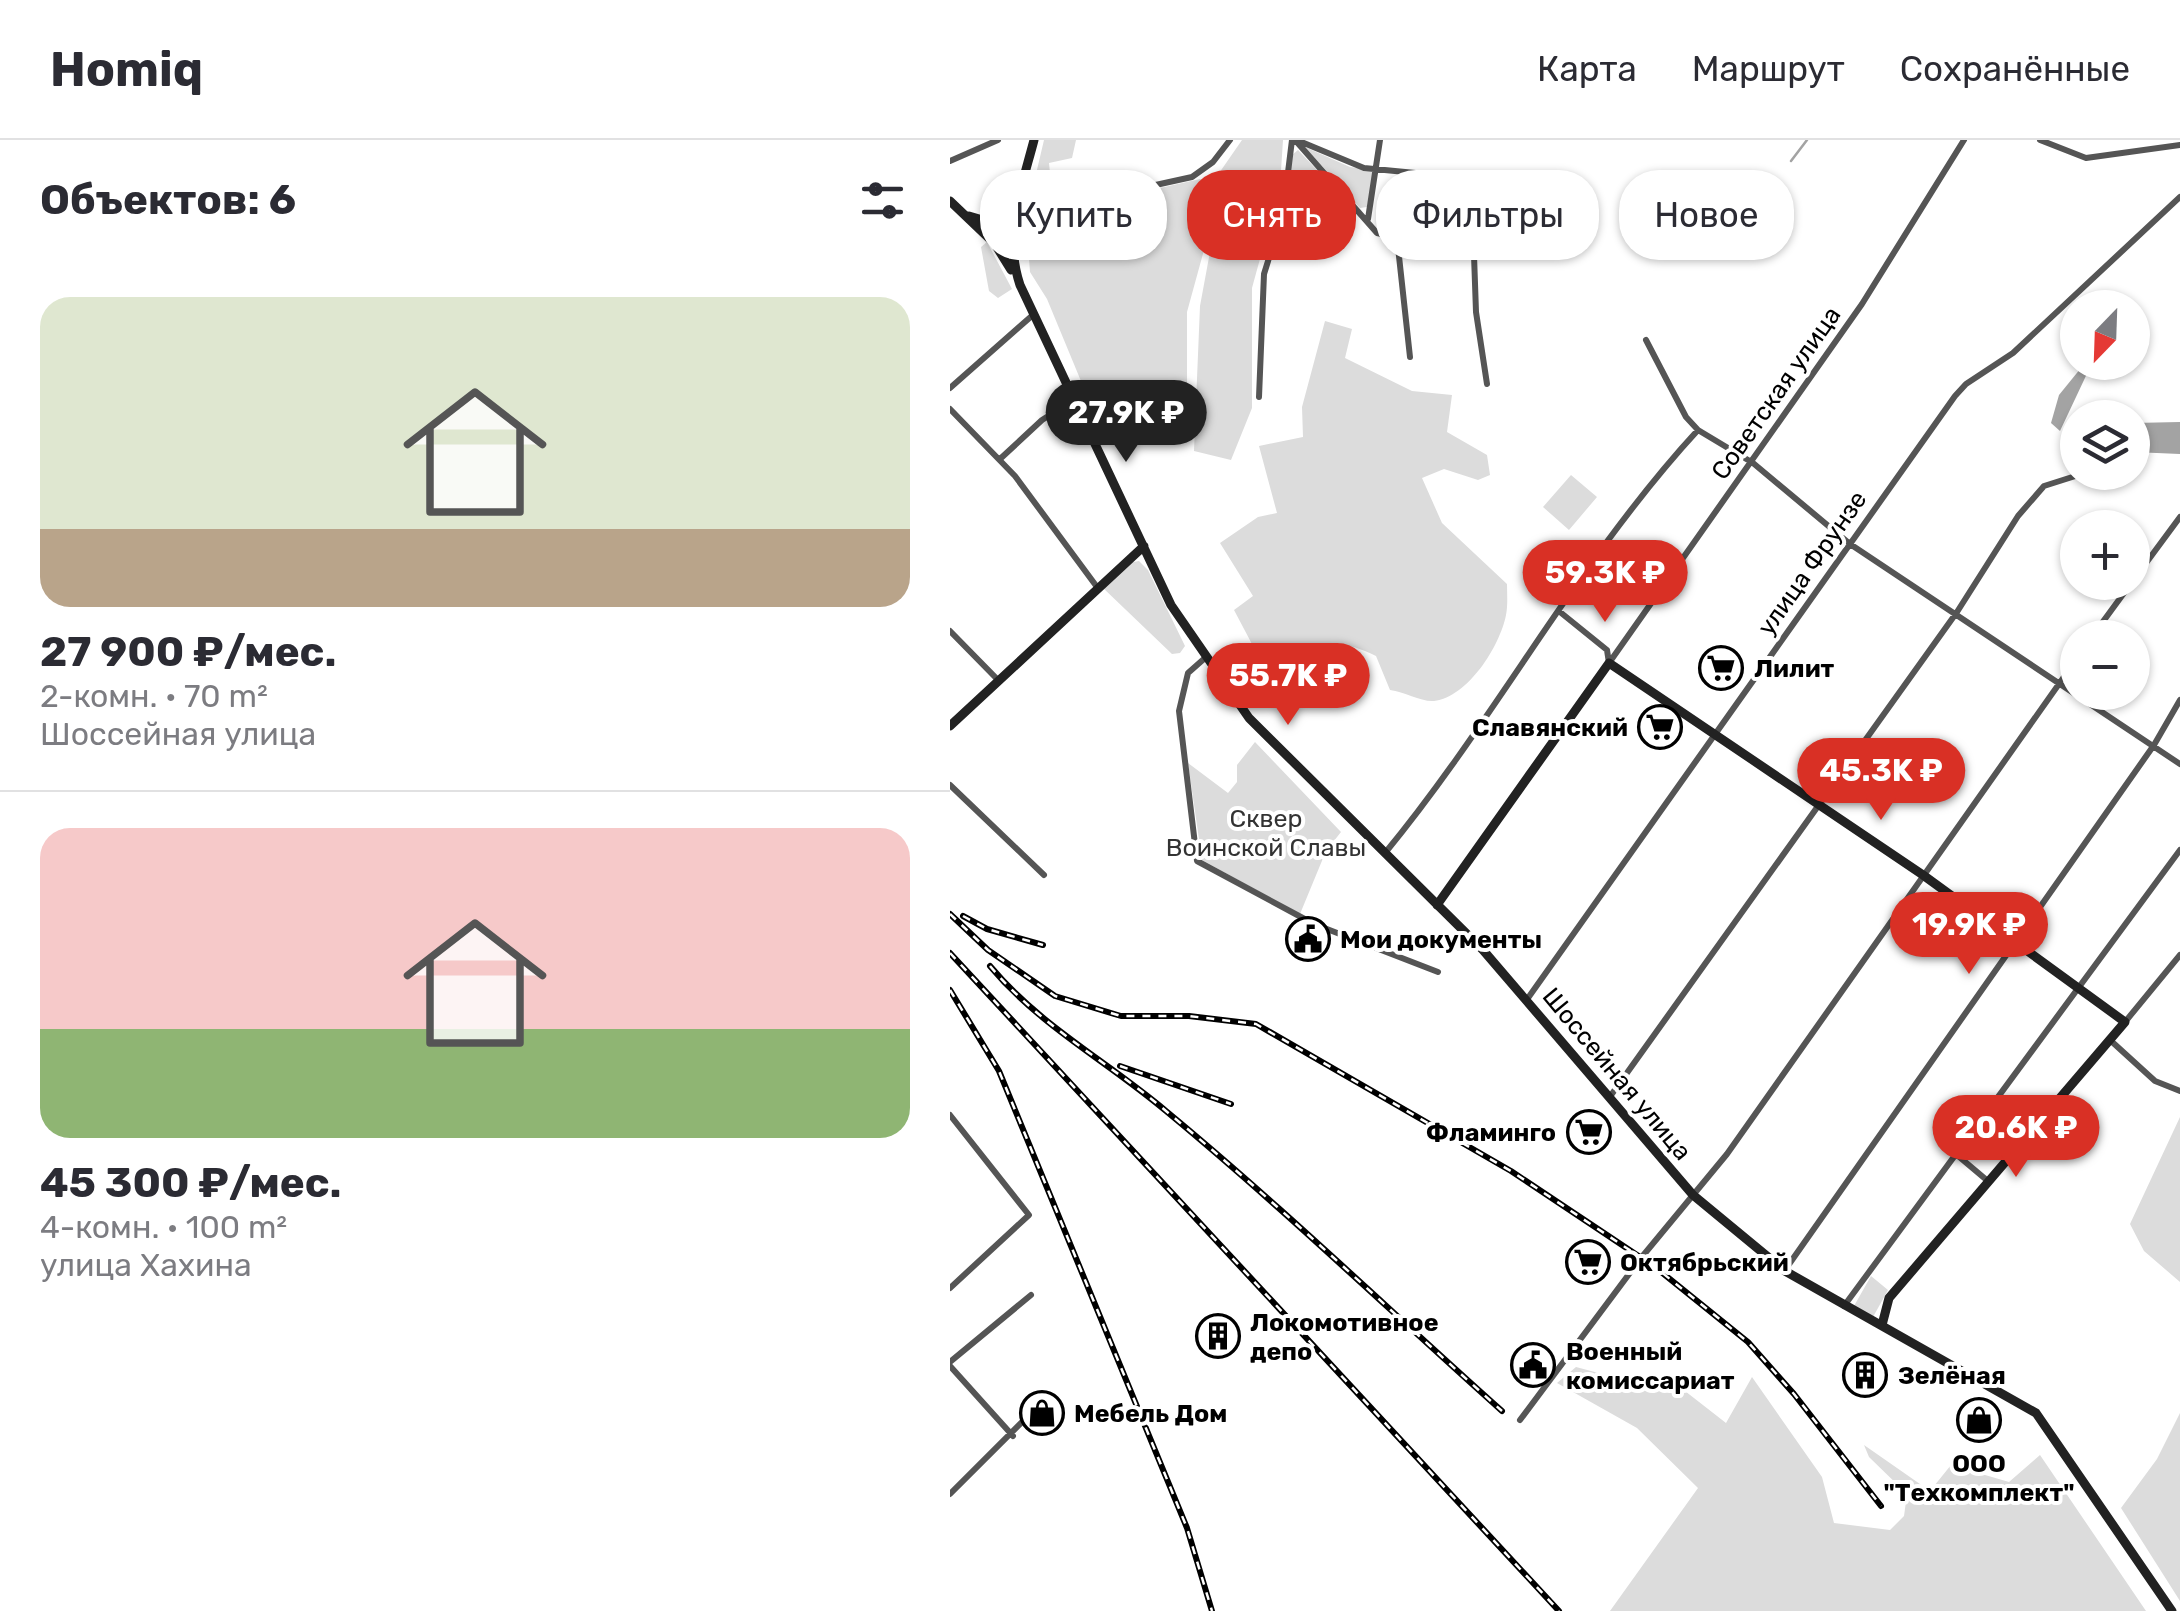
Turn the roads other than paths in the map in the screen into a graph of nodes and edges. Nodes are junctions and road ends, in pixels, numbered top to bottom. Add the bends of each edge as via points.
1 (998, 140) edge
2 (1034, 140) edge
3 (1230, 140) edge
4 (1295, 140) edge
5 (1380, 140) edge
6 (1964, 140) edge
7 (2040, 140) edge
8 (2180, 145) edge
9 (950, 161) edge
10 (1376, 168) junction
11 (1026, 170) edge
12 (1394, 170) edge
13 (1167, 182) edge
14 (2180, 197) edge
15 (950, 201) edge
16 (966, 214) junction
17 (980, 218) edge
18 (1368, 220) junction
19 (1376, 230) edge
20 (1013, 260) edge
21 (1399, 260) edge
22 (1474, 260) edge
23 (1020, 285) junction
24 (1034, 314) junction
25 (1646, 340) dead end
26 (1410, 358) dead end
27 (1487, 384) dead end
28 (950, 388) edge
29 (1259, 397) dead end
30 (1075, 399) junction
31 (950, 409) edge
32 (1698, 430) junction
33 (1000, 459) junction
34 (1753, 463) junction
35 (2060, 481) edge
36 (2180, 517) edge
37 (1850, 544) junction
38 (1144, 546) junction
39 (2150, 558) edge
40 (1097, 587) junction
41 (1560, 612) junction
42 (1956, 612) junction
43 (950, 631) edge
44 (1204, 658) junction
45 (1610, 663) junction
46 (999, 681) junction
47 (2060, 681) joint
48 (2180, 700) edge
49 (2103, 710) edge
50 (950, 726) edge
51 (1716, 733) junction
52 (2154, 744) junction
53 (2180, 764) edge
54 (950, 785) edge
55 (1819, 804) junction
56 (2180, 850) edge
57 (1385, 852) junction
58 (1044, 875) dead end
59 (1924, 875) junction
60 (1437, 905) junction
61 (2017, 940) junction
62 (2180, 955) edge
63 (1438, 972) dead end
64 (2080, 986) junction
65 (1528, 998) junction
66 (2125, 1022) junction
67 (2110, 1040) junction
68 (2180, 1091) edge
69 (1608, 1099) junction
70 (950, 1114) edge
71 (1957, 1155) junction
72 (1989, 1182) junction
73 (1693, 1194) junction
74 (1784, 1271) junction
75 (950, 1288) edge
76 (1031, 1295) dead end
77 (1844, 1306) junction
78 (1882, 1325) junction
79 (950, 1364) edge
80 (1045, 1399) dead end
81 (1520, 1420) dead end
82 (1013, 1436) junction
83 (950, 1494) edge
84 (2172, 1611) edge

1 - 9 street
2 - 11 main road, Шоссейная улица
3 - 13 street via 1192,177
4 - 10 street via 1349,164
4 - 18 street
4 - 29 street via 1263,286
5 - 10 street
6 - 34 street, Советская улица
7 - 8 street via 2086,158
10 - 12 street
10 - 18 street
14 - 37 street, улица Фрунзе via 2013,353 1966,384
15 - 16 main road
16 - 17 main road
16 - 23 main road
18 - 19 street
20 - 23 main road, Шоссейная улица
21 - 26 street
22 - 27 street
23 - 24 main road, Шоссейная улица
24 - 28 street
24 - 30 main road, Шоссейная улица
25 - 32 street
30 - 33 street
30 - 38 main road, Шоссейная улица
31 - 33 street
32 - 34 street
32 - 41 street
33 - 40 street
34 - 37 street
34 - 45 street, Советская улица
35 - 42 street via 2044,486 2018,516
36 - 39 street
37 - 42 street
37 - 51 street, улица Фрунзе
38 - 40 main road
38 - 44 main road, Шоссейная улица
40 - 46 main road
41 - 45 street via 1606,650
41 - 57 street
42 - 47 street
42 - 55 street
43 - 46 street
44 - 57 main road, Шоссейная улица via 1249,718
44 - 63 street via 1188,673 1179,711 1197,862 1314,924
45 - 51 main road
45 - 60 main road, Советская улица
46 - 50 main road
47 - 59 street
48 - 52 street
49 - 52 street
51 - 55 main road
51 - 65 street, улица Фрунзе
52 - 53 street
52 - 61 street
54 - 58 street
55 - 59 main road
55 - 69 street
56 - 64 street
57 - 60 main road, Шоссейная улица
59 - 61 main road
59 - 73 street
60 - 65 main road, Шоссейная улица
61 - 64 main road
61 - 74 street
62 - 66 street
64 - 66 main road
64 - 71 street
65 - 69 main road, Шоссейная улица
66 - 67 main road
67 - 68 street via 2155,1080
67 - 72 main road
69 - 73 main road, Шоссейная улица
70 - 75 street via 1029,1215
71 - 72 street
71 - 77 street
72 - 78 main road via 1889,1298
73 - 74 main road, Шоссейная улица
73 - 81 street
74 - 77 main road, Шоссейная улица
76 - 79 street
77 - 78 main road, Шоссейная улица
78 - 84 main road, Шоссейная улица via 2036,1413
79 - 82 street
80 - 82 street
82 - 83 street

